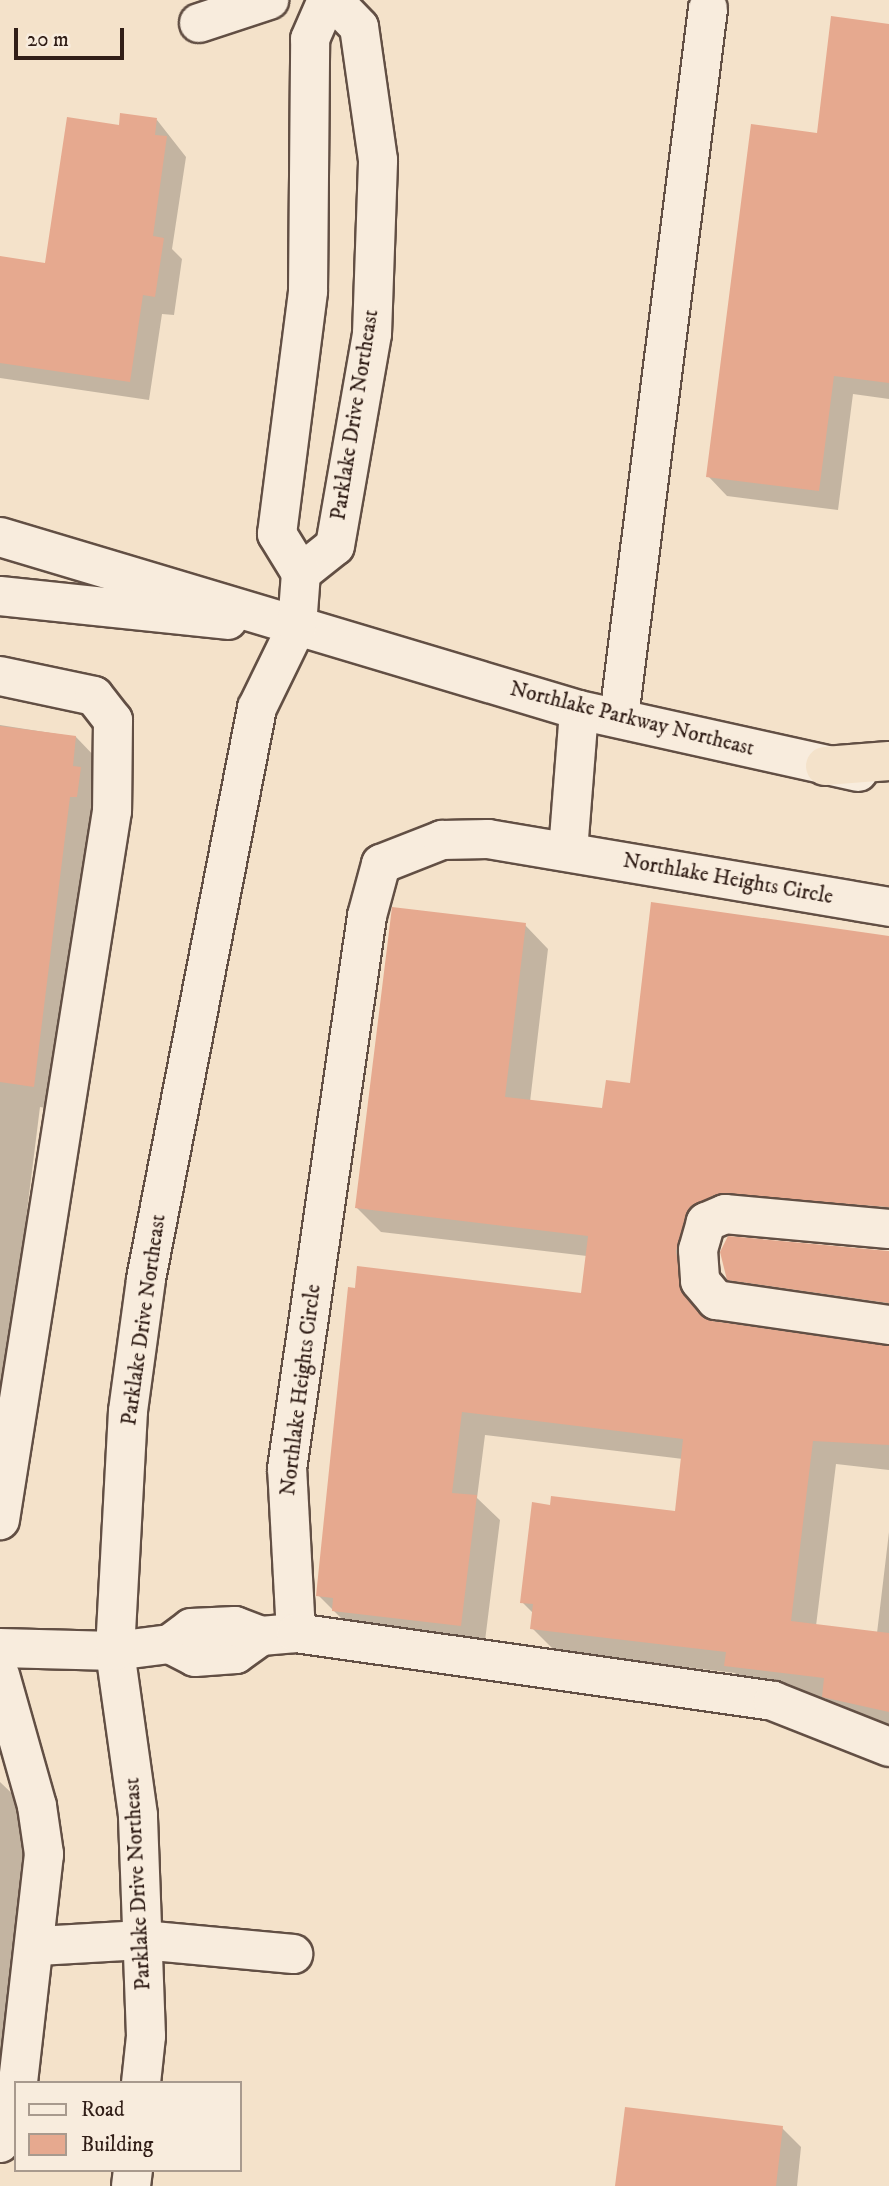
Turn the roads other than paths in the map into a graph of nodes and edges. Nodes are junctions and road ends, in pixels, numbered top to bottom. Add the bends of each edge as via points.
1 (269, 0) edge
2 (327, 0) edge
3 (333, 0) edge
4 (708, 9) dead end
5 (199, 23) dead end
6 (0, 537) edge
7 (300, 573) junction
8 (0, 596) edge
9 (297, 626) junction
10 (0, 676) edge
11 (579, 710) junction
12 (619, 717) junction
13 (889, 761) edge
14 (825, 766) junction
15 (889, 778) edge
16 (568, 851) junction
17 (889, 907) edge
18 (889, 1229) edge
19 (889, 1325) edge
20 (0, 1520) edge
21 (279, 1634) junction
22 (0, 1648) edge
23 (115, 1651) junction
24 (0, 1675) edge
25 (889, 1746) edge
26 (142, 1940) junction
27 (38, 1946) junction
28 (293, 1954) dead end
29 (18, 2081) edge
30 (141, 2081) edge
31 (14, 2097) edge
32 (0, 2143) edge

1 - 5 street
2 - 7 street via 310,39 308,291 277,534
3 - 7 street, Parklake Drive Northeast via 359,27 378,160 372,334 335,546
4 - 12 street
6 - 9 street, Northlake Parkway Northeast
7 - 9 street, Parklake Drive Northeast
8 - 9 street, Northlake Parkway Northeast
9 - 11 street, Northlake Parkway Northeast
9 - 23 street, Parklake Drive Northeast via 257,708 146,1279 128,1411
10 - 20 street via 94,696 113,720 111,811
11 - 12 street, Northlake Parkway Northeast
11 - 16 street
12 - 14 street, Northlake Parkway Northeast
13 - 14 highway
14 - 15 street, Northlake Parkway Northeast
16 - 17 street, Northlake Heights Circle
16 - 21 street, Northlake Heights Circle via 488,839 442,840 381,864 367,916 286,1469
18 - 19 street via 725,1214 706,1222 698,1250 700,1281 716,1300
21 - 23 street via 236,1654 195,1657 170,1644
21 - 25 street via 773,1701
22 - 23 street
23 - 26 street, Parklake Drive Northeast via 138,1815
24 - 27 street via 37,1806 44,1854
26 - 27 street
26 - 28 street
26 - 30 street, Parklake Drive Northeast
27 - 29 street
31 - 32 street

